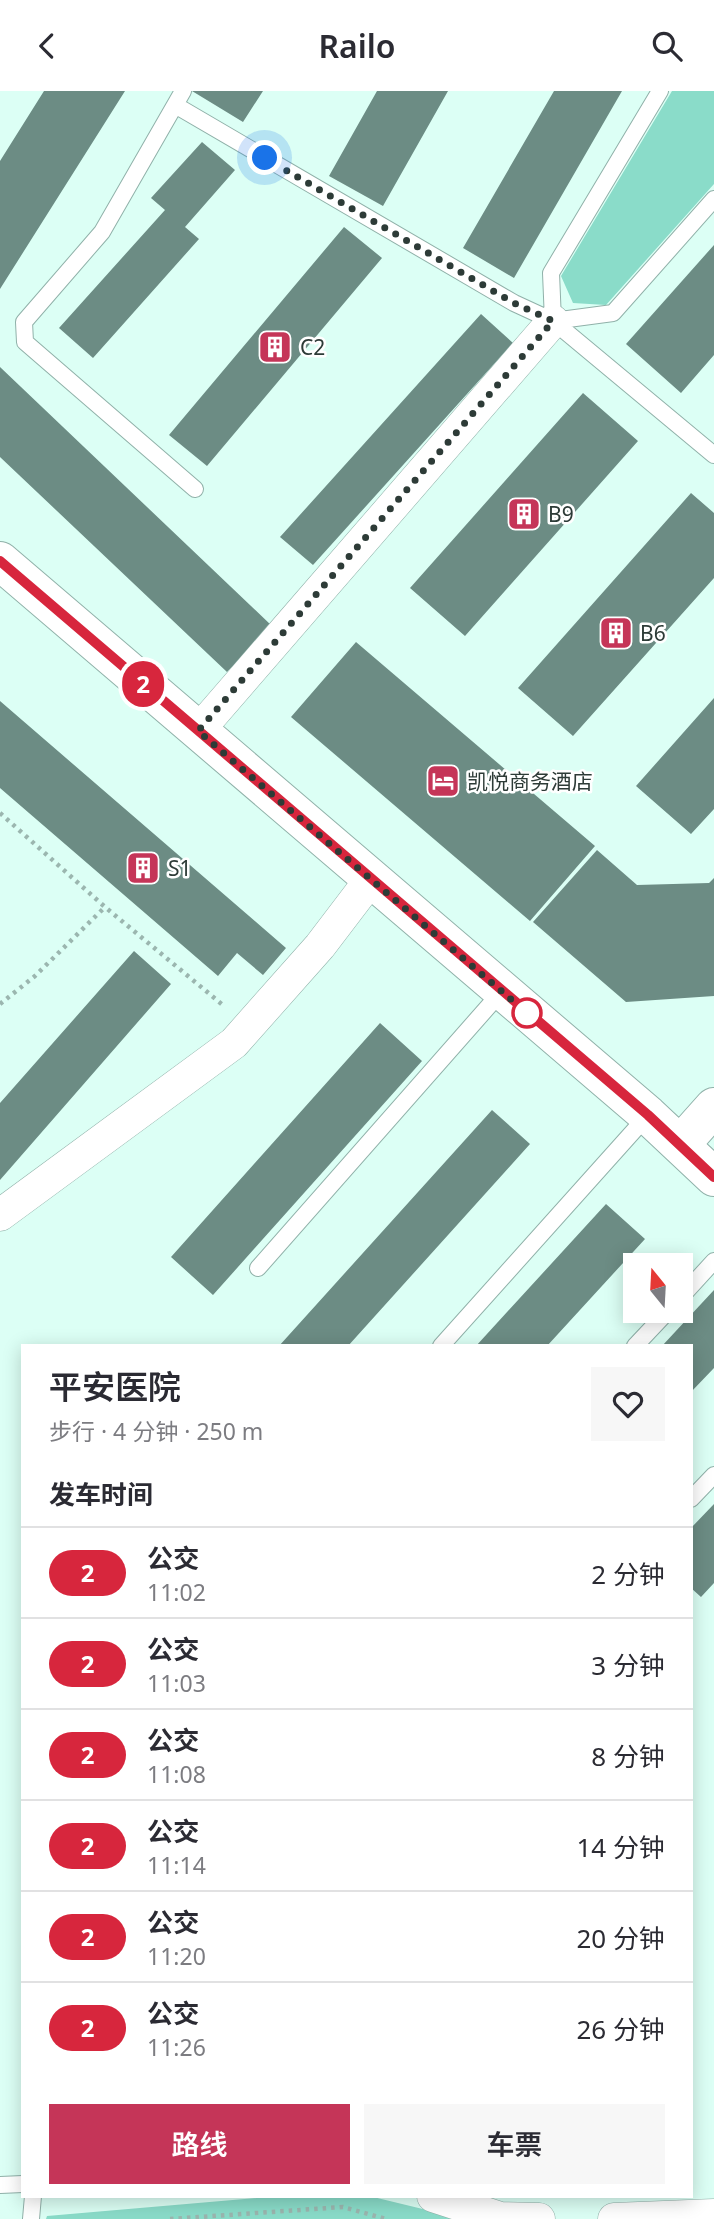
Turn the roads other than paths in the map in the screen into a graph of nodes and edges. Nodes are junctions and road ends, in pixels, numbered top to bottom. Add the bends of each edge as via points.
1 (660, 91) edge
2 (179, 98) edge
3 (714, 199) edge
4 (553, 321) junction
5 (714, 455) edge
6 (195, 489) dead end
7 (0, 561) edge
8 (198, 731) junction
9 (371, 879) junction
10 (502, 991) junction
11 (714, 1107) edge
12 (648, 1115) junction
13 (681, 1144) junction
14 (714, 1177) edge
15 (0, 1215) edge
16 (714, 1261) edge
17 (258, 1268) dead end
18 (693, 1284) edge
19 (657, 1323) edge
20 (443, 1344) edge
21 (637, 1344) edge
22 (714, 1475) edge
23 (693, 1497) edge
24 (21, 2184) edge
25 (0, 2185) edge
26 (33, 2198) edge
27 (439, 2198) edge
28 (714, 2215) edge
29 (31, 2219) edge
30 (539, 2219) edge
31 (614, 2219) edge

1 - 4 lane via 551,273
2 - 4 lane via 514,303
2 - 6 lane via 102,232 24,322 25,341
3 - 4 lane via 613,313
4 - 5 lane
4 - 8 street
7 - 8 main road
8 - 9 main road
9 - 10 main road
9 - 15 street via 320,946 234,1043
10 - 12 main road
10 - 17 lane
11 - 13 main road
12 - 13 main road
12 - 20 lane
13 - 14 main road
16 - 18 lane
19 - 21 lane
22 - 23 lane
24 - 25 lane
26 - 29 lane
27 - 30 street via 499,2218
28 - 31 street

